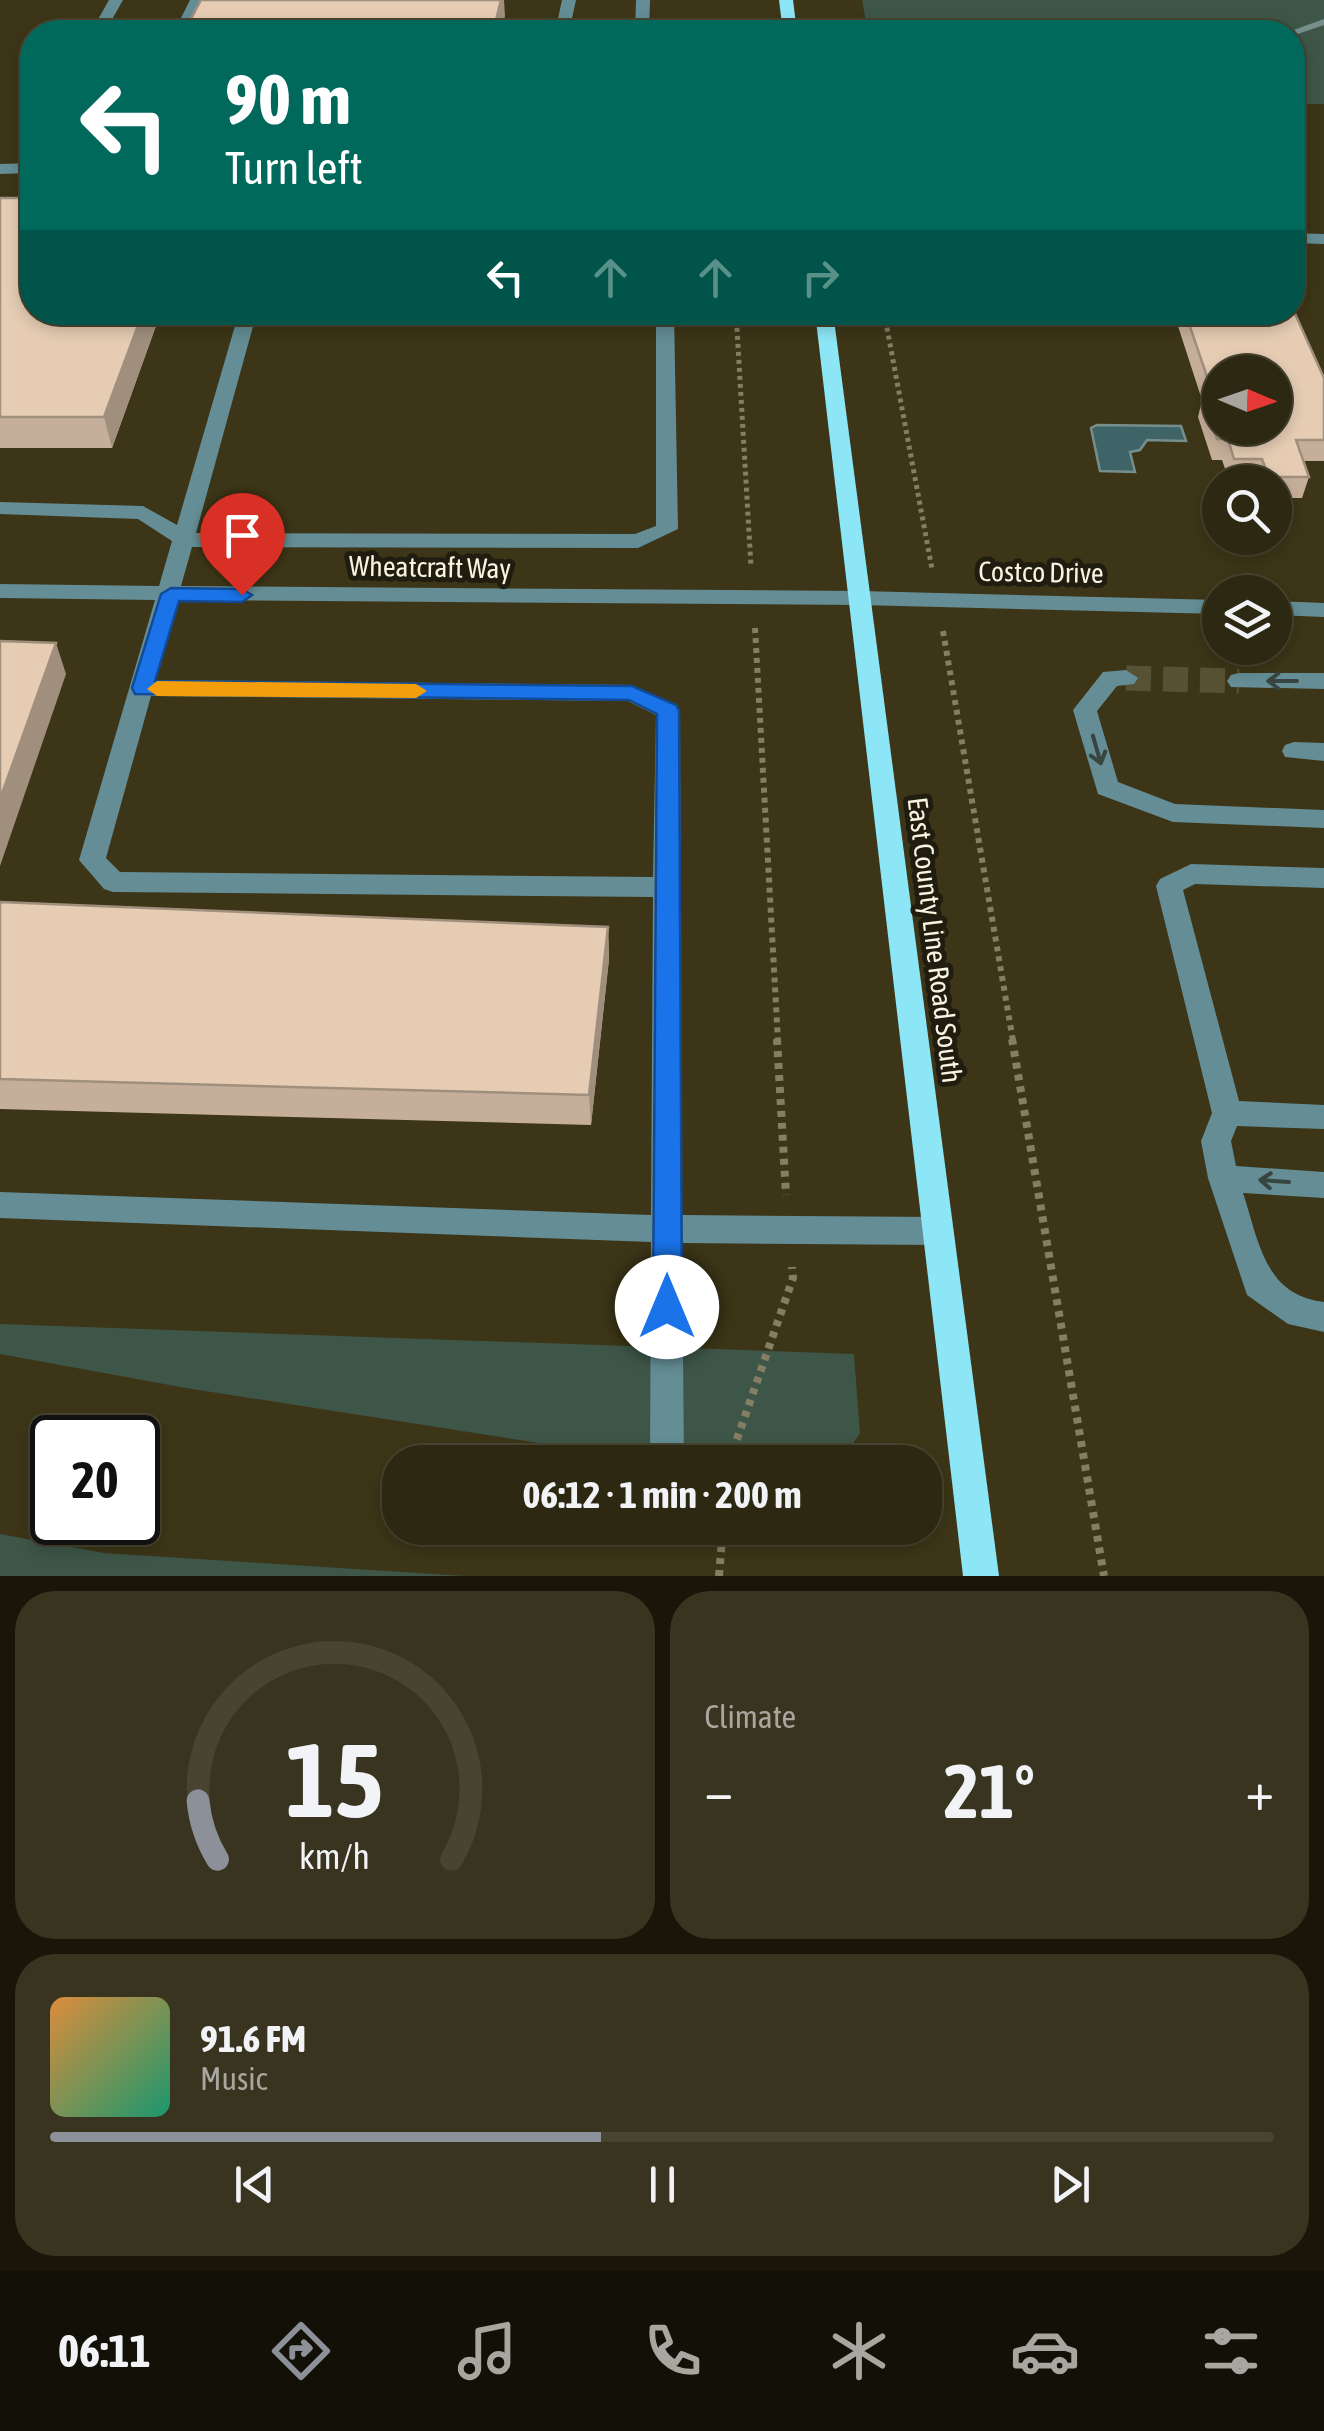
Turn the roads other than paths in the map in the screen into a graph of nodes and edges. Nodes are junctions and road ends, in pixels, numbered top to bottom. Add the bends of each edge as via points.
1 (244, 325) edge
2 (665, 325) edge
3 (826, 325) edge
4 (0, 508) edge
5 (186, 540) junction
6 (0, 590) edge
7 (171, 594) junction
8 (860, 598) junction
9 (1202, 607) edge
10 (1292, 609) edge
11 (1324, 610) edge
12 (1126, 678) tunnel mouth
13 (1239, 681) tunnel mouth
14 (1324, 681) edge
15 (142, 688) junction
16 (1294, 750) dead end
17 (1324, 752) edge
18 (1324, 818) edge
19 (1324, 878) edge
20 (666, 887) junction
21 (1228, 1113) junction
22 (1324, 1117) edge
23 (1223, 1178) junction
24 (1324, 1185) edge
25 (0, 1205) edge
26 (667, 1229) junction
27 (938, 1231) junction
28 (1324, 1317) edge
29 (667, 1445) edge
30 (981, 1576) edge

1 - 5 lane
2 - 5 lane via 667,529 638,541
3 - 8 main road, East County Line Road South
4 - 5 lane via 143,513
5 - 7 lane
6 - 7 lane, Wheatcraft Way
7 - 8 lane, Wheatcraft Way
7 - 15 lane
8 - 9 lane, Costco Drive
8 - 27 main road, East County Line Road South
10 - 11 lane
12 -> 18 lane via 1111,678 1085,710 1107,788 1173,813
14 -> 13 lane
15 - 20 lane via 632,693 668,711
15 - 20 lane via 92,860 114,882
16 - 17 lane
19 - 21 lane via 1192,874 1169,886
20 - 26 lane
21 - 22 lane
21 - 23 lane via 1216,1141
24 -> 23 lane
23 - 28 lane via 1258,1285 1299,1314
25 - 26 lane
26 - 27 lane
26 - 29 lane
27 - 30 main road, East County Line Road South

